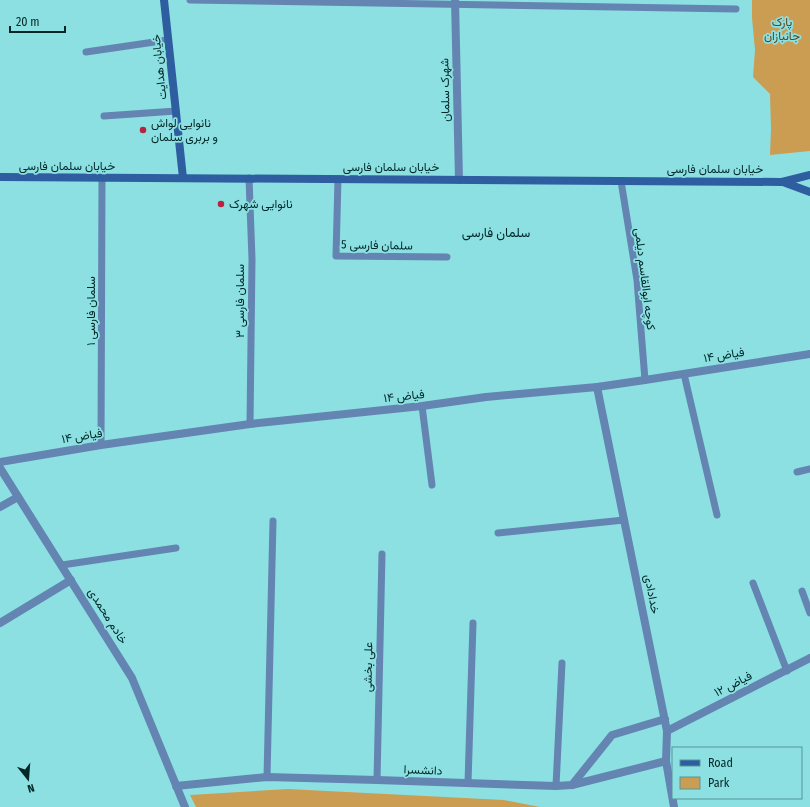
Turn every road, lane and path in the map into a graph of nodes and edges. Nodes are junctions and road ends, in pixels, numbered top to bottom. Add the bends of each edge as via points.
1 (164, 0) edge
2 (190, 0) edge
3 (455, 2) edge
4 (736, 8) dead end
5 (168, 40) junction
6 (86, 52) dead end
7 (176, 111) junction
8 (104, 116) dead end
9 (810, 175) edge
10 (0, 177) edge
11 (102, 178) junction
12 (183, 178) junction
13 (249, 178) junction
14 (338, 179) junction
15 (459, 180) junction
16 (621, 181) junction
17 (782, 182) junction
18 (810, 192) edge
19 (448, 257) dead end
20 (810, 354) edge
21 (684, 374) junction
22 (645, 380) junction
23 (597, 387) junction
24 (422, 406) junction
25 (250, 424) junction
26 (101, 445) junction
27 (0, 462) edge
28 (0, 468) edge
29 (810, 469) edge
30 (797, 472) dead end
31 (432, 486) dead end
32 (18, 497) junction
33 (0, 507) edge
34 (717, 515) dead end
35 (624, 520) junction
36 (273, 521) dead end
37 (498, 534) dead end
38 (176, 548) dead end
39 (382, 554) dead end
40 (62, 565) junction
41 (71, 580) junction
42 (753, 583) dead end
43 (802, 591) dead end
44 (810, 613) edge
45 (0, 623) edge
46 (473, 623) dead end
47 (810, 658) edge
48 (562, 663) dead end
49 (787, 671) junction
50 (665, 719) junction
51 (667, 731) junction
52 (666, 761) junction
53 (266, 777) junction
54 (377, 780) junction
55 (468, 783) junction
56 (572, 785) junction
57 (176, 786) junction
58 (556, 786) junction
59 (672, 796) edge
60 (185, 807) edge

1 - 5 main road, خیابان هدایت
2 - 3 lane
3 - 4 lane
3 - 15 street, شهرک سلمان
5 - 6 lane
5 - 7 main road, خیابان هدایت
7 - 8 lane
7 - 12 main road, خیابان هدایت
9 - 17 main road
10 - 11 main road, خیابان سلمان فارسی
11 - 12 main road, خیابان سلمان فارسی
11 - 26 lane, سلمان فارسی ۱
12 - 13 main road, خیابان سلمان فارسی
13 - 14 main road, خیابان سلمان فارسی
13 - 25 lane, سلمان فارسی ۳ via 252,259
14 - 15 main road, خیابان سلمان فارسی
14 - 19 lane, سلمان فارسی 5 via 336,256
15 - 16 main road, خیابان سلمان فارسی
16 - 17 main road, خیابان سلمان فارسی
16 - 22 lane, کوچه ابوالقاسم دیلمی via 637,280
17 - 18 main road
20 - 21 street, فیاض ۱۴
21 - 22 street, فیاض ۱۴
21 - 34 lane
22 - 23 street, فیاض ۱۴
23 - 24 street, فیاض ۱۴ via 486,397
23 - 35 street, خدادادی
24 - 25 street, فیاض ۱۴
24 - 31 lane
25 - 26 street, فیاض ۱۴
26 - 27 street, فیاض ۱۴
28 - 32 street, خادم محمدی
29 - 30 lane
32 - 33 street
32 - 40 street, خادم محمدی
35 - 37 lane
35 - 50 street, خدادادی
36 - 53 lane
38 - 40 lane
39 - 54 lane, علی بخشی
40 - 41 street, خادم محمدی
41 - 45 street
41 - 57 street, خادم محمدی via 132,678
42 - 49 lane
43 - 44 lane
46 - 55 lane
47 - 49 street, فیاض ۱۲
48 - 58 lane
49 - 51 street, فیاض ۱۲
50 - 51 street, خدادادی
50 - 56 street via 612,735
51 - 52 street, خدادادی
52 - 56 street, دانشسرا
52 - 59 street, خدادادی
53 - 54 street, دانشسرا
53 - 57 street, دانشسرا
54 - 55 street, دانشسرا
55 - 58 street, دانشسرا
56 - 58 street, دانشسرا
57 - 60 street, خادم محمدی

